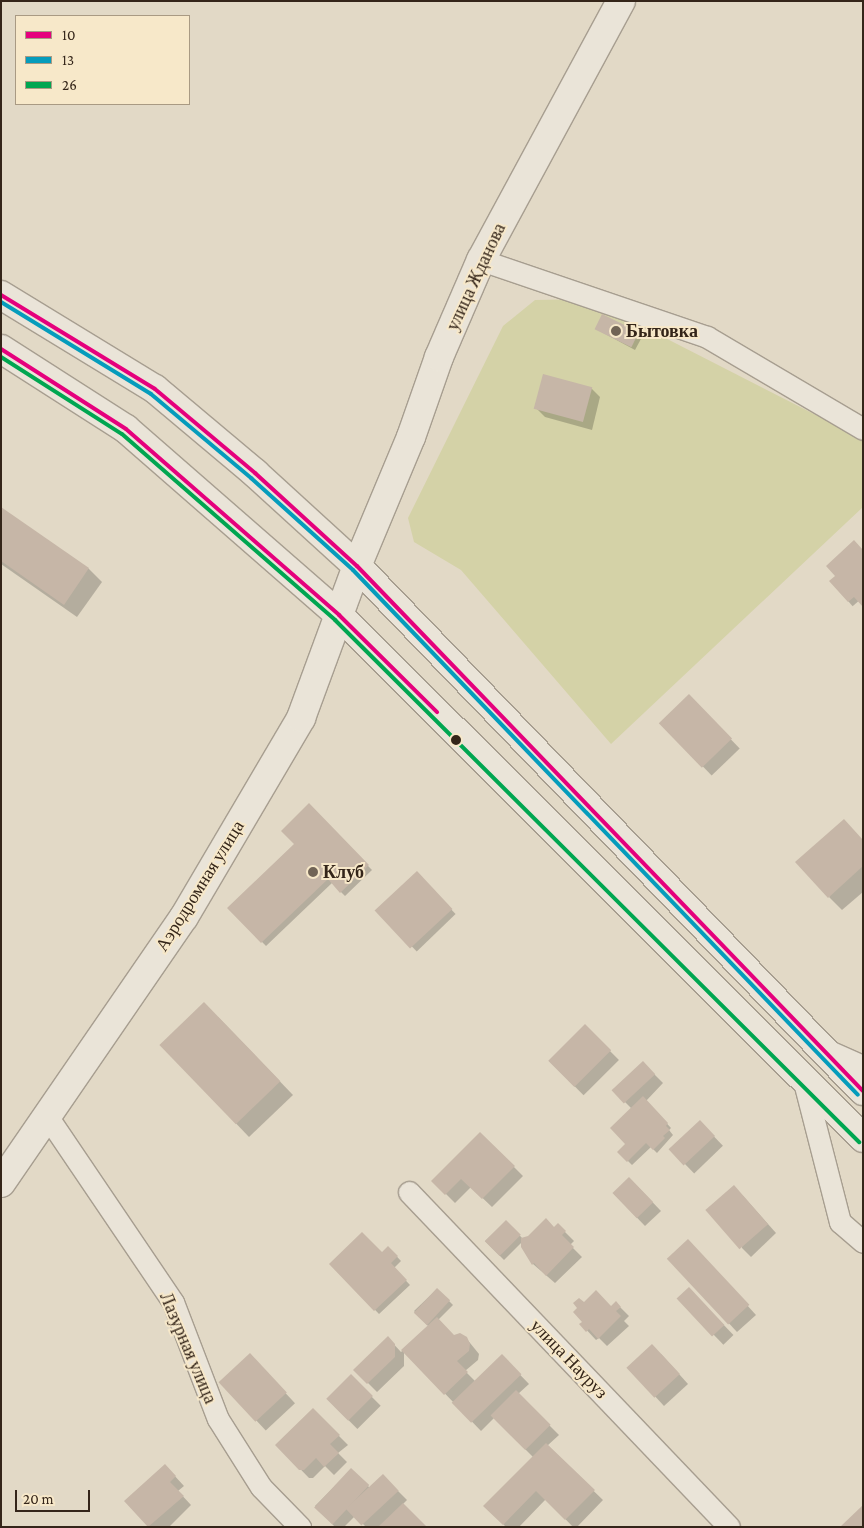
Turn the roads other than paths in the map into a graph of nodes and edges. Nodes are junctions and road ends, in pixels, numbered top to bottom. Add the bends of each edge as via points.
1 (621, 1) edge
2 (481, 260) junction
3 (1, 294) edge
4 (1, 349) edge
5 (863, 430) edge
6 (357, 566) junction
7 (340, 615) junction
8 (820, 1047) junction
9 (863, 1066) edge
10 (803, 1075) junction
11 (863, 1091) edge
12 (47, 1116) junction
13 (863, 1138) edge
14 (1, 1184) edge
15 (408, 1192) dead end
16 (863, 1242) edge
17 (300, 1527) edge
18 (730, 1527) edge

1 - 2 main road, улица Жданова
2 - 5 street via 707,337
2 - 6 main road, улица Жданова
3 - 6 main road via 155,389 255,473
4 - 7 main road via 126,429
6 - 7 main road, Аэродромная улица
6 - 8 main road
7 - 10 main road
7 - 12 main road, Аэродромная улица via 301,718 184,917
8 - 9 street
8 - 11 main road
10 - 13 main road
10 - 16 street via 840,1222
12 - 14 main road, Аэродромная улица
12 - 17 street, Лазурная улица via 172,1302 218,1419 261,1487
15 - 18 street, улица Науруз

